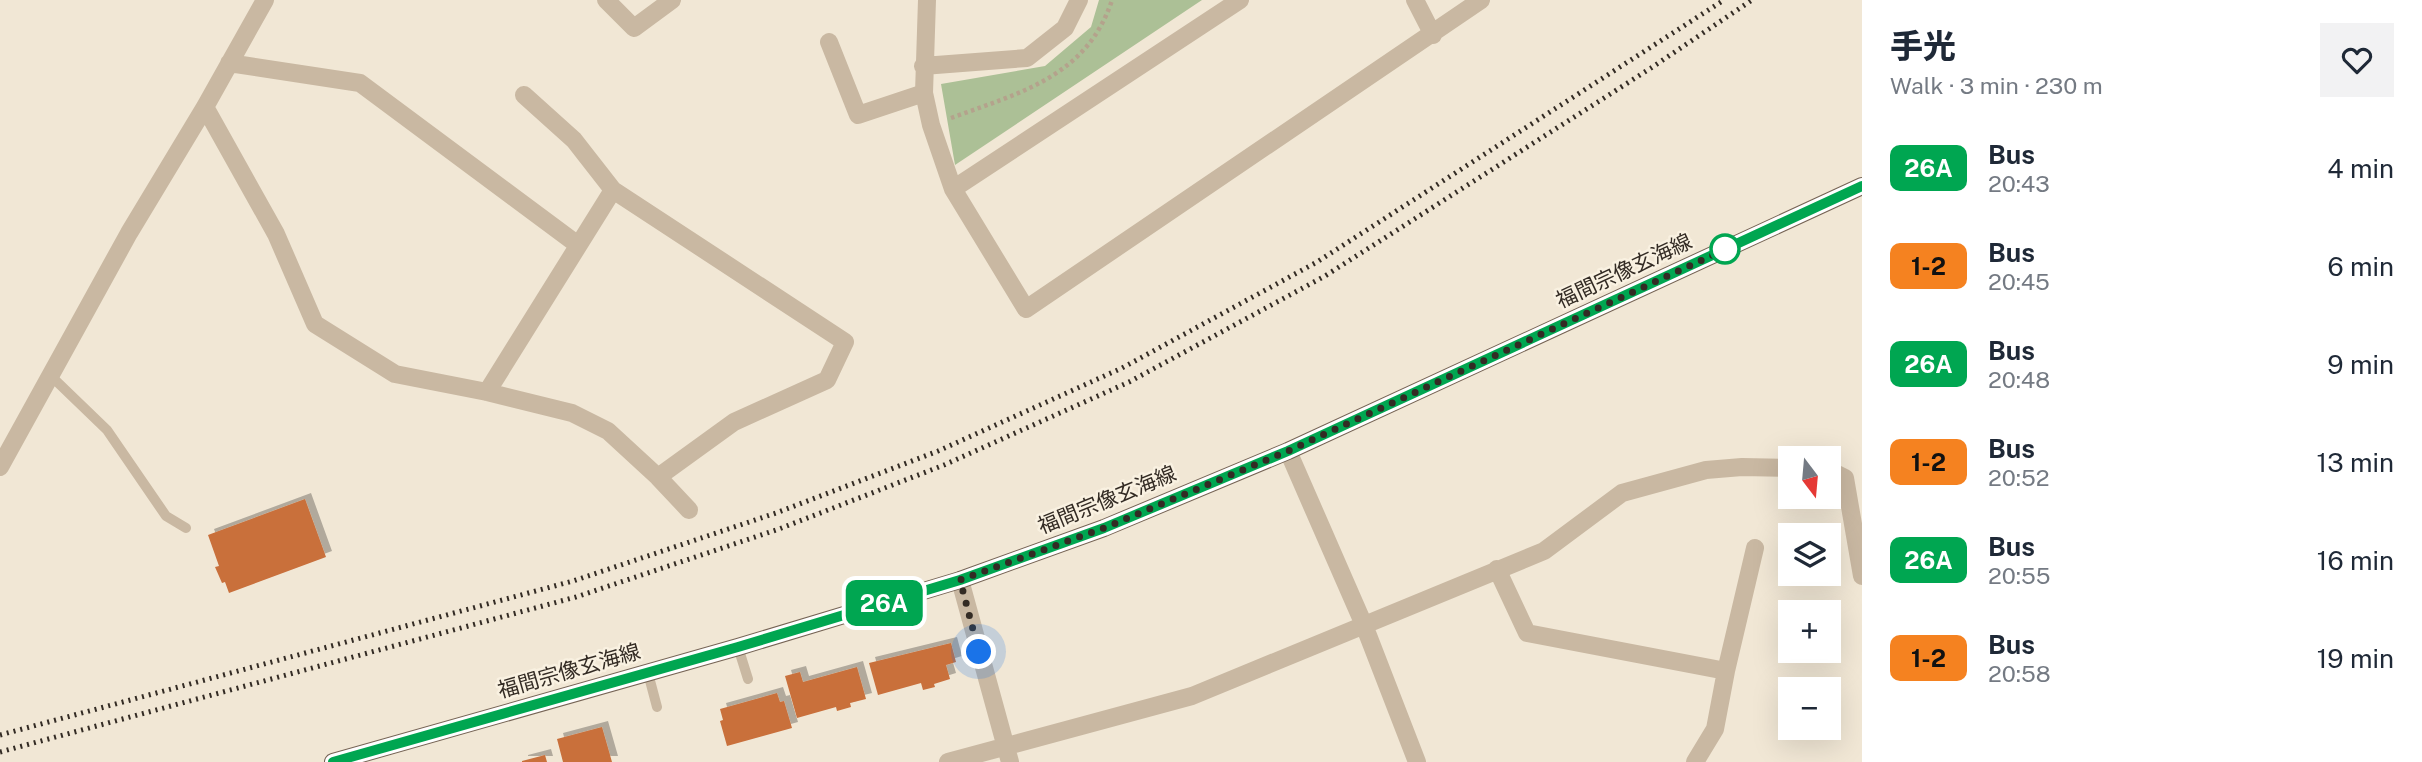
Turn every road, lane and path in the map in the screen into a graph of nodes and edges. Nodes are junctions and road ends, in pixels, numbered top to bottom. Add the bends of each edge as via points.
1 (265, 0) edge
2 (607, 0) edge
3 (672, 0) edge
4 (927, 0) edge
5 (1079, 0) edge
6 (1240, 0) edge
7 (1415, 0) edge
8 (1481, 0) edge
9 (1433, 35) junction
10 (829, 42) dead end
11 (229, 63) junction
12 (923, 66) junction
13 (924, 93) junction
14 (524, 95) dead end
15 (205, 107) junction
16 (1862, 186) edge
17 (953, 189) junction
18 (613, 190) junction
19 (578, 245) junction
20 (51, 376) junction
21 (487, 392) junction
22 (1288, 451) junction
23 (0, 467) edge
24 (1778, 468) edge
25 (1841, 476) edge
26 (658, 477) junction
27 (689, 510) dead end
28 (186, 528) dead end
29 (1755, 548) dead end
30 (1497, 569) junction
31 (1862, 576) edge
32 (960, 580) junction
33 (1364, 625) junction
34 (738, 647) junction
35 (1726, 671) junction
36 (648, 673) junction
37 (748, 678) dead end
38 (657, 707) dead end
39 (1008, 754) edge
40 (373, 756) edge
41 (333, 762) edge
42 (948, 762) edge
43 (1417, 762) edge
44 (1695, 762) edge

1 - 11 street
2 - 3 street via 634,28
4 - 12 street
5 - 12 street via 1065,28 1027,58
6 - 17 street
7 - 9 street
8 - 9 street
9 - 17 street via 1026,309
10 - 13 street via 858,115
11 - 15 street
11 - 19 street via 360,83
12 - 13 street
13 - 17 street
14 - 18 street via 575,140
15 - 20 street
15 - 21 street via 276,234 314,324 396,374
16 - 22 main road, 福間宗像玄海線
18 - 19 street
18 - 26 street via 845,342 827,380 734,422
19 - 21 street
20 - 23 street
20 - 28 lane via 107,430 166,516
21 - 26 street via 572,413 608,431
22 - 32 main road, 福間宗像玄海線 via 1104,528
22 - 33 street
24 - 30 street via 1706,470 1622,493 1544,551
25 - 31 street
26 - 27 street
29 - 35 street
30 - 33 street
30 - 35 street via 1527,633
32 - 34 main road, 福間宗像玄海線
32 - 39 street
33 - 39 street via 1192,696
33 - 43 street
34 - 36 main road, 福間宗像玄海線
34 - 37 lane
35 - 44 street via 1716,729
36 - 38 lane
36 - 40 main road, 福間宗像玄海線
39 - 42 street
40 - 41 main road, 福間宗像玄海線

